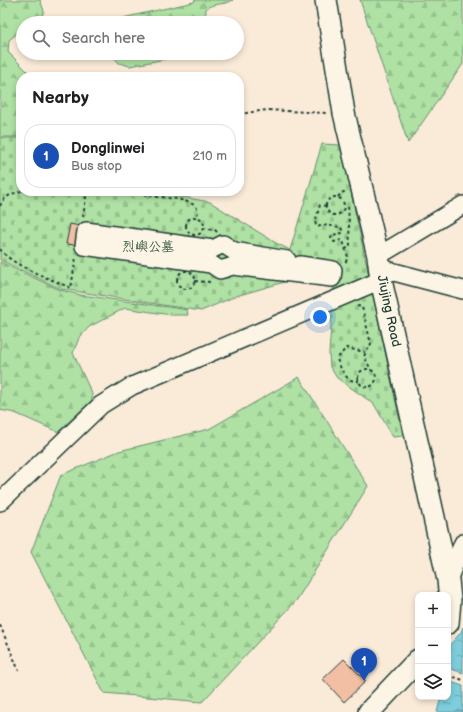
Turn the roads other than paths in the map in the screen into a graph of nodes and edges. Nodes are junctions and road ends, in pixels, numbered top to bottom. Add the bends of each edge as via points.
1 (326, 0) edge
2 (463, 205) edge
3 (380, 268) junction
4 (332, 274) joint
5 (463, 290) edge
6 (0, 502) edge
7 (463, 543) edge
8 (448, 580) junction
9 (449, 592) edge
10 (415, 663) edge
11 (369, 712) edge

1 - 3 main road, Jiujing Road via 344,113
2 - 3 street
3 - 5 street
3 - 6 street via 349,293 132,386 101,405
3 - 8 main road, Jiujing Road
4 - 4 street via 332,278 233,266 220,270 211,264 84,246 86,231 213,249 223,244 234,251 286,260 286,264 299,268 300,265 333,270
7 - 8 street
8 - 9 main road, Jiujing Road
10 - 11 main road

